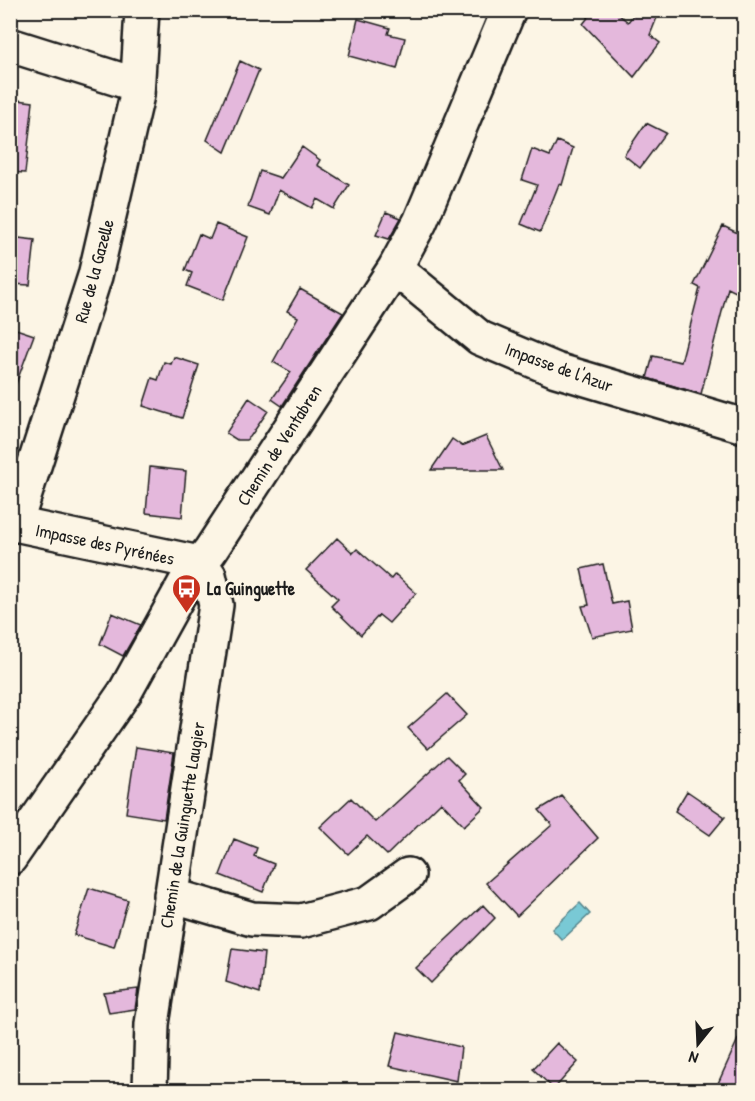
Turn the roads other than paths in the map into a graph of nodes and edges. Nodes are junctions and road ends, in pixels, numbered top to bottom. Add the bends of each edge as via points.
1 (142, 10) edge
2 (509, 10) edge
3 (10, 45) edge
4 (137, 85) junction
5 (395, 267) junction
6 (744, 426) edge
7 (13, 524) edge
8 (199, 563) junction
9 (10, 858) edge
10 (408, 875) dead end
11 (171, 896) junction
12 (150, 1090) edge

1 - 4 street, Rue de la Gazelle
2 - 5 street, Chemin de Ventabren via 420,222
3 - 4 street
4 - 7 street, Rue de la Gazelle via 95,276
5 - 6 street, Impasse de l'Azur via 480,338 556,370
5 - 8 street, Chemin de Ventabren
7 - 8 street, Impasse des Pyrénées
8 - 9 street, Chemin de Ventabren via 125,692
8 - 11 street, Chemin de la Guinguette Laugier via 209,575 216,605
10 - 11 street via 369,903 301,921 252,920
11 - 12 street, Chemin de la Guinguette Laugier via 152,1024

